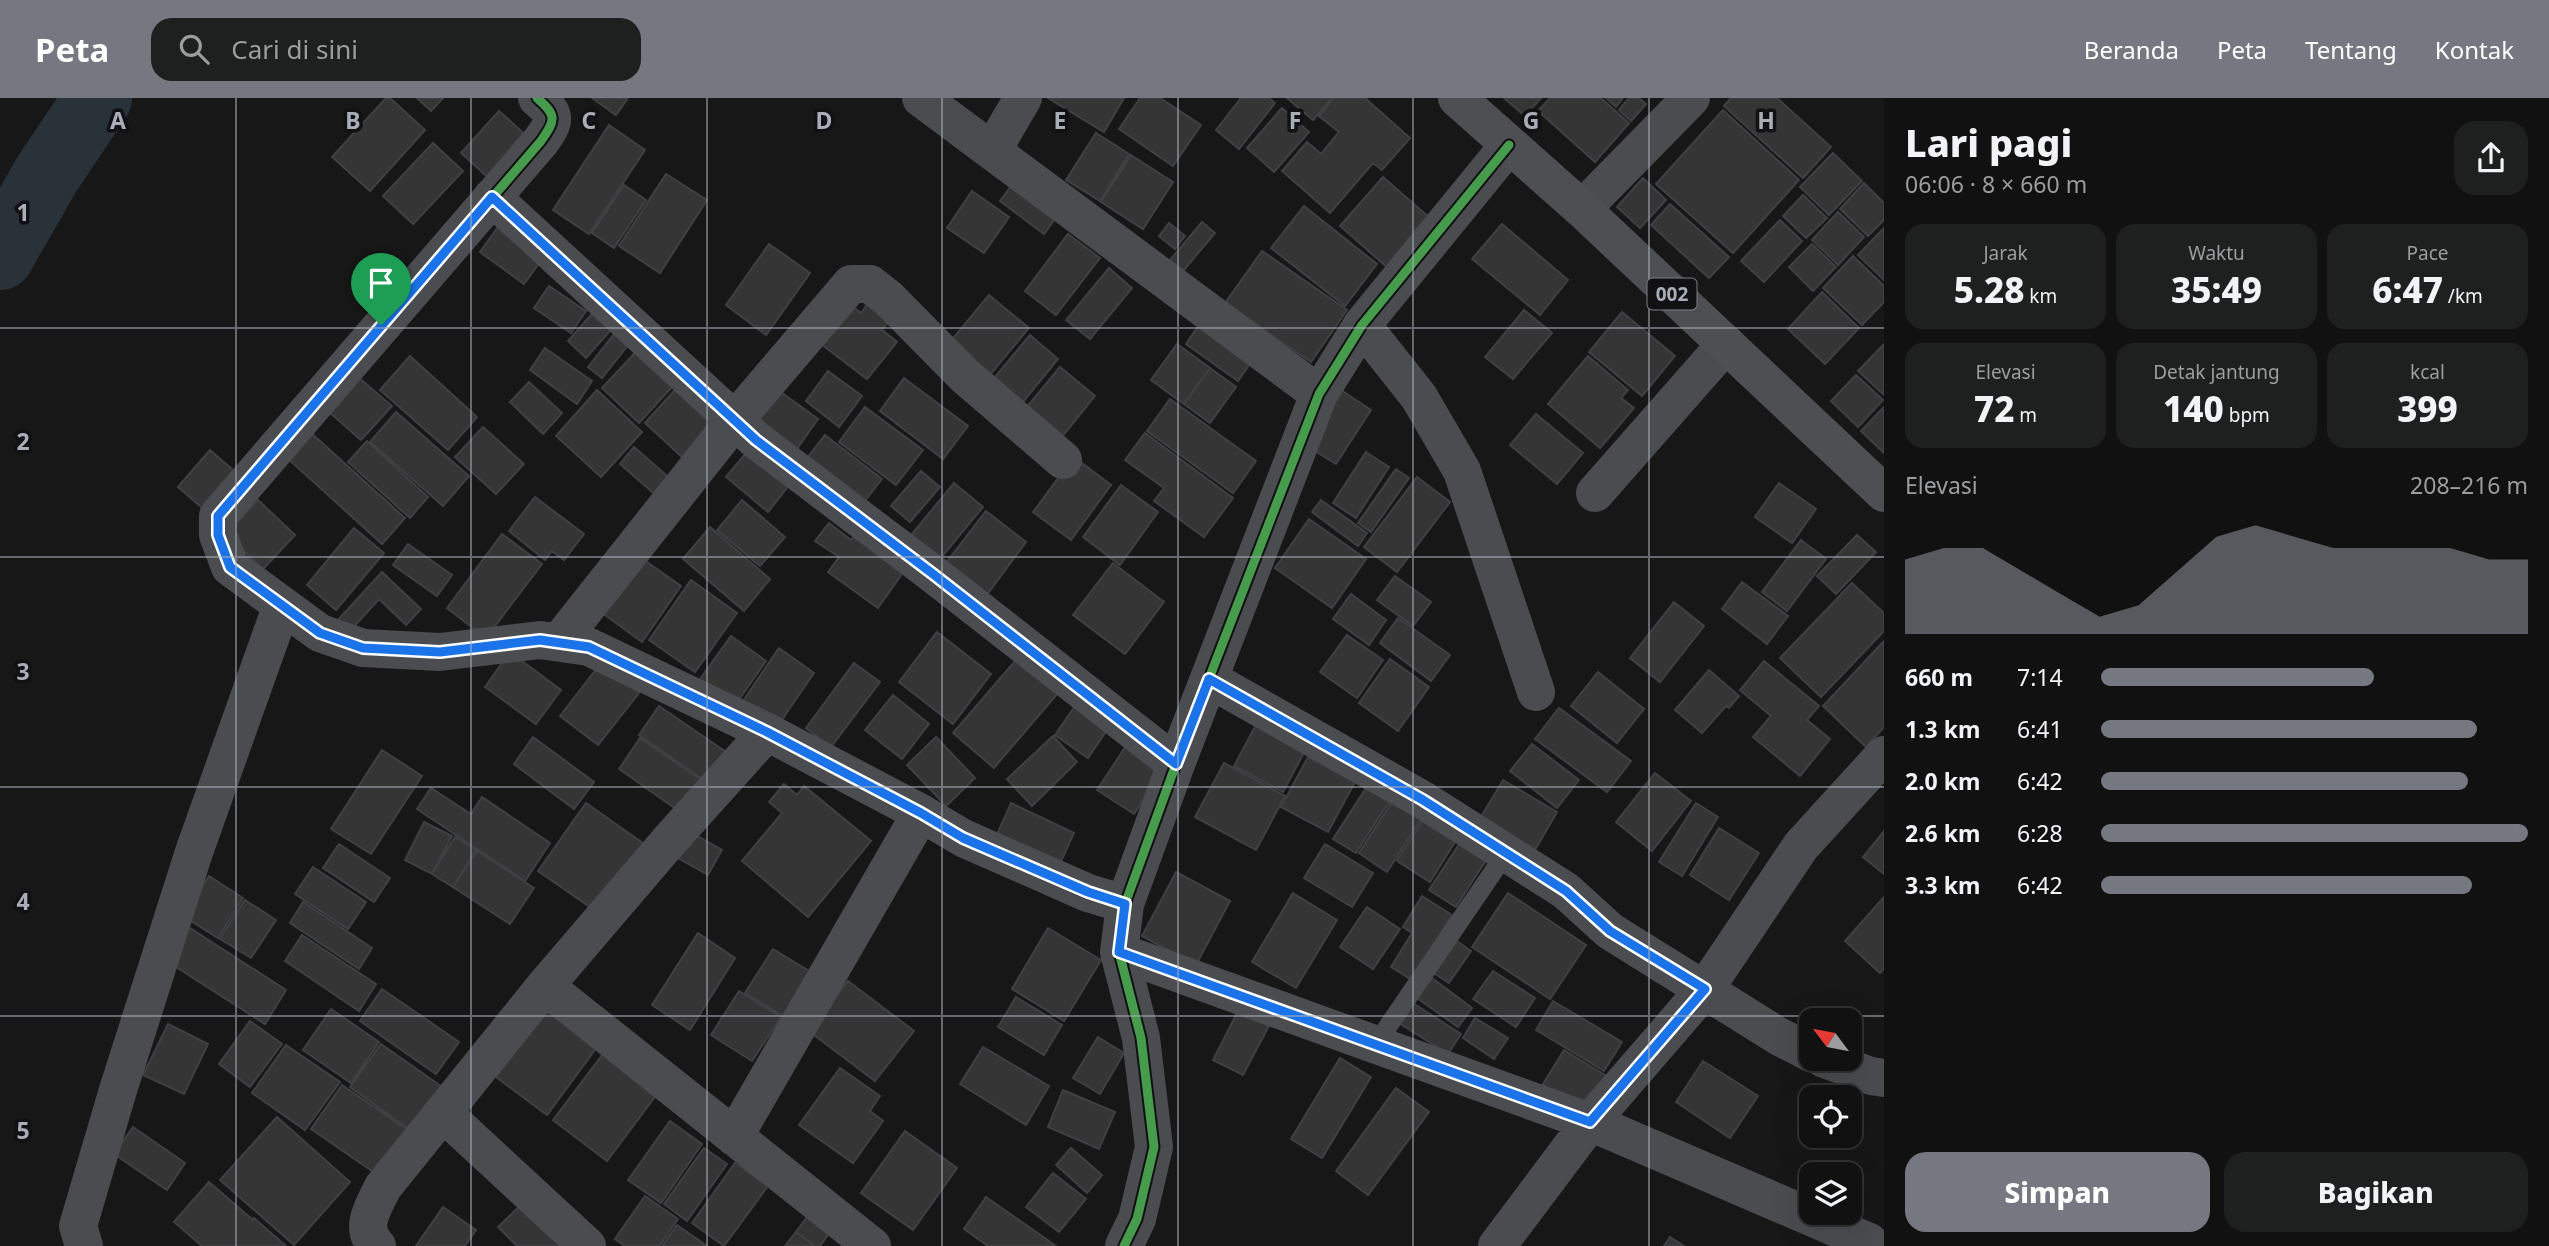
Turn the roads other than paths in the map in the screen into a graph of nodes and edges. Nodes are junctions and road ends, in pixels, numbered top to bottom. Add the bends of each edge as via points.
1 (537, 98) edge
2 (921, 98) edge
3 (1023, 98) edge
4 (1457, 98) edge
5 (1691, 98) edge
6 (1509, 145) junction
7 (992, 151) junction
8 (492, 197) junction
9 (1582, 209) junction
10 (1362, 325) junction
11 (1726, 344) junction
12 (1319, 394) junction
13 (735, 420) junction
14 (1063, 460) dead end
15 (1595, 493) dead end
16 (1884, 494) edge
17 (282, 605) junction
18 (559, 642) junction
19 (1209, 679) junction
20 (1536, 692) dead end
21 (767, 732) junction
22 (1884, 755) edge
23 (1176, 764) junction
24 (921, 813) junction
25 (1506, 853) junction
26 (1125, 904) junction
27 (1119, 952) junction
28 (545, 986) junction
29 (1705, 989) junction
30 (1376, 1044) junction
31 (1799, 1047) edge
32 (1857, 1071) edge
33 (1884, 1078) edge
34 (443, 1114) junction
35 (1590, 1122) junction
36 (734, 1137) junction
37 (1873, 1240) edge
38 (861, 1243) edge
39 (83, 1246) edge
40 (377, 1246) edge
41 (587, 1246) edge
42 (1124, 1246) edge
43 (1497, 1246) edge

1 - 8 street via 550,110 551,128
2 - 7 street
3 - 7 street
4 - 6 main road, 002
5 - 9 street
6 - 9 main road, 002
6 - 10 street
7 - 12 street
8 - 13 street
8 - 17 street via 218,516 218,535 230,567
9 - 11 main road, 002
10 - 12 street
10 - 20 street via 1419,397 1462,471
11 - 15 street
11 - 16 main road, 002
12 - 19 street
13 - 14 street via 851,284 870,284 964,375
13 - 18 street
13 - 23 street
17 - 18 street via 320,633 363,648 440,652 540,640
17 - 39 street via 194,852 118,1090 78,1226
18 - 21 street via 589,647
19 - 23 street
19 - 25 street via 1423,800
21 - 24 street
21 - 28 street
22 - 29 street via 1801,846
23 - 26 street
24 - 26 street via 963,838
24 - 36 street
25 - 29 street via 1566,891 1610,931
25 - 30 lane
26 - 27 street
27 - 30 street
27 - 42 street via 1141,1038 1154,1147 1137,1219
28 - 34 street
28 - 36 street
29 - 31 street
29 - 35 street
30 - 35 street
32 - 33 street
34 - 40 street via 383,1187 367,1218 370,1240
34 - 41 street
35 - 37 street
35 - 43 street
36 - 38 street

